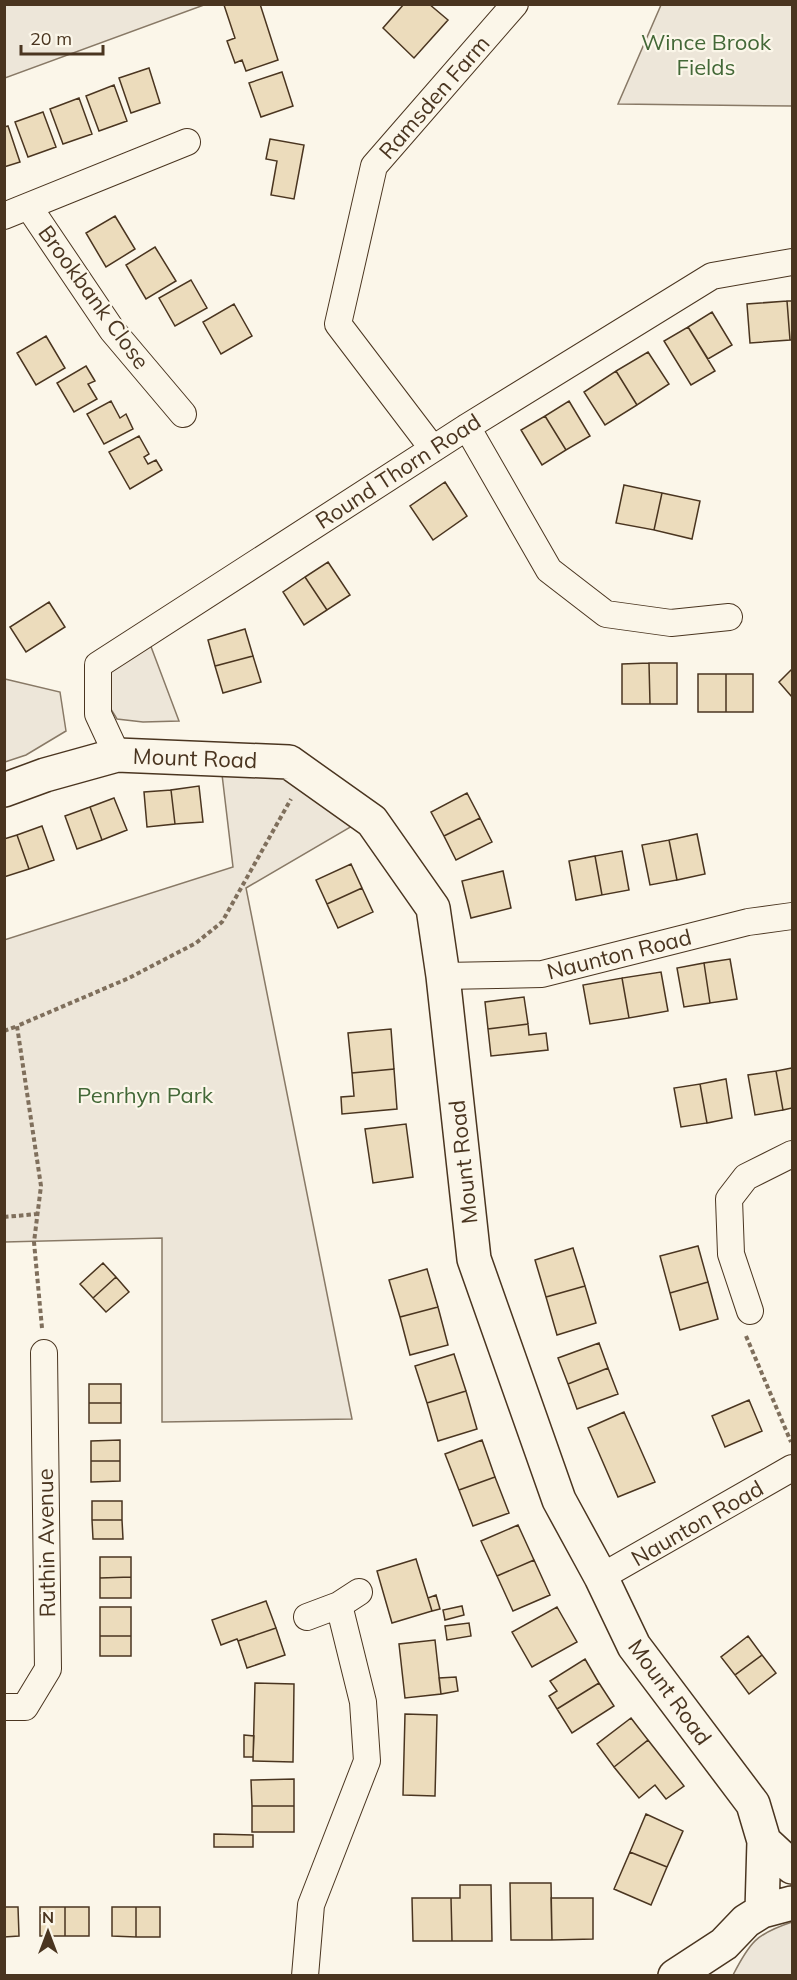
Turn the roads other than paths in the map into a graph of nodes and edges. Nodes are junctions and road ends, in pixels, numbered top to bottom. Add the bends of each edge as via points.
1 (515, 4) edge
2 (187, 142) dead end
3 (28, 207) junction
4 (4, 216) edge
5 (792, 262) edge
6 (183, 414) dead end
7 (466, 427) junction
8 (433, 449) junction
9 (729, 617) dead end
10 (117, 754) junction
11 (4, 790) edge
12 (792, 916) edge
13 (443, 976) junction
14 (792, 1154) edge
15 (750, 1311) road end
16 (43, 1353) road end
17 (792, 1468) edge
18 (601, 1577) junction
19 (307, 1617) dead end
20 (4, 1707) edge
21 (764, 1841) junction
22 (792, 1867) edge
23 (777, 1907) edge
24 (724, 1944) junction
25 (305, 1976) edge
26 (675, 1976) edge
27 (712, 1976) edge

1 - 8 street, Ramsden Farm via 374,166 338,324
2 - 3 street
3 - 4 street
3 - 6 street, Brookbank Close via 112,330
5 - 7 street, Round Thorn Road via 712,276
7 - 8 street, Round Thorn Road
7 - 9 street via 549,570 606,614 670,623
8 - 10 street, Round Thorn Road via 98,665 98,714
10 - 11 street, Mount Road
10 - 13 street, Mount Road via 289,762 306,773 372,821 434,908
12 - 13 street, Naunton Road via 748,922 542,974
13 - 18 street, Mount Road via 474,1259 559,1500
14 - 15 street via 746,1178 729,1199 731,1254
16 - 20 street, Ruthin Avenue via 48,1669 25,1707
17 - 18 street, Naunton Road
18 - 21 street, Mount Road via 634,1646 753,1804
19 - 25 street via 349,1599 367,1761 311,1905
21 - 22 street
21 - 23 street, Mount Road
23 - 24 street via 746,1921
24 - 26 street
24 - 27 street

